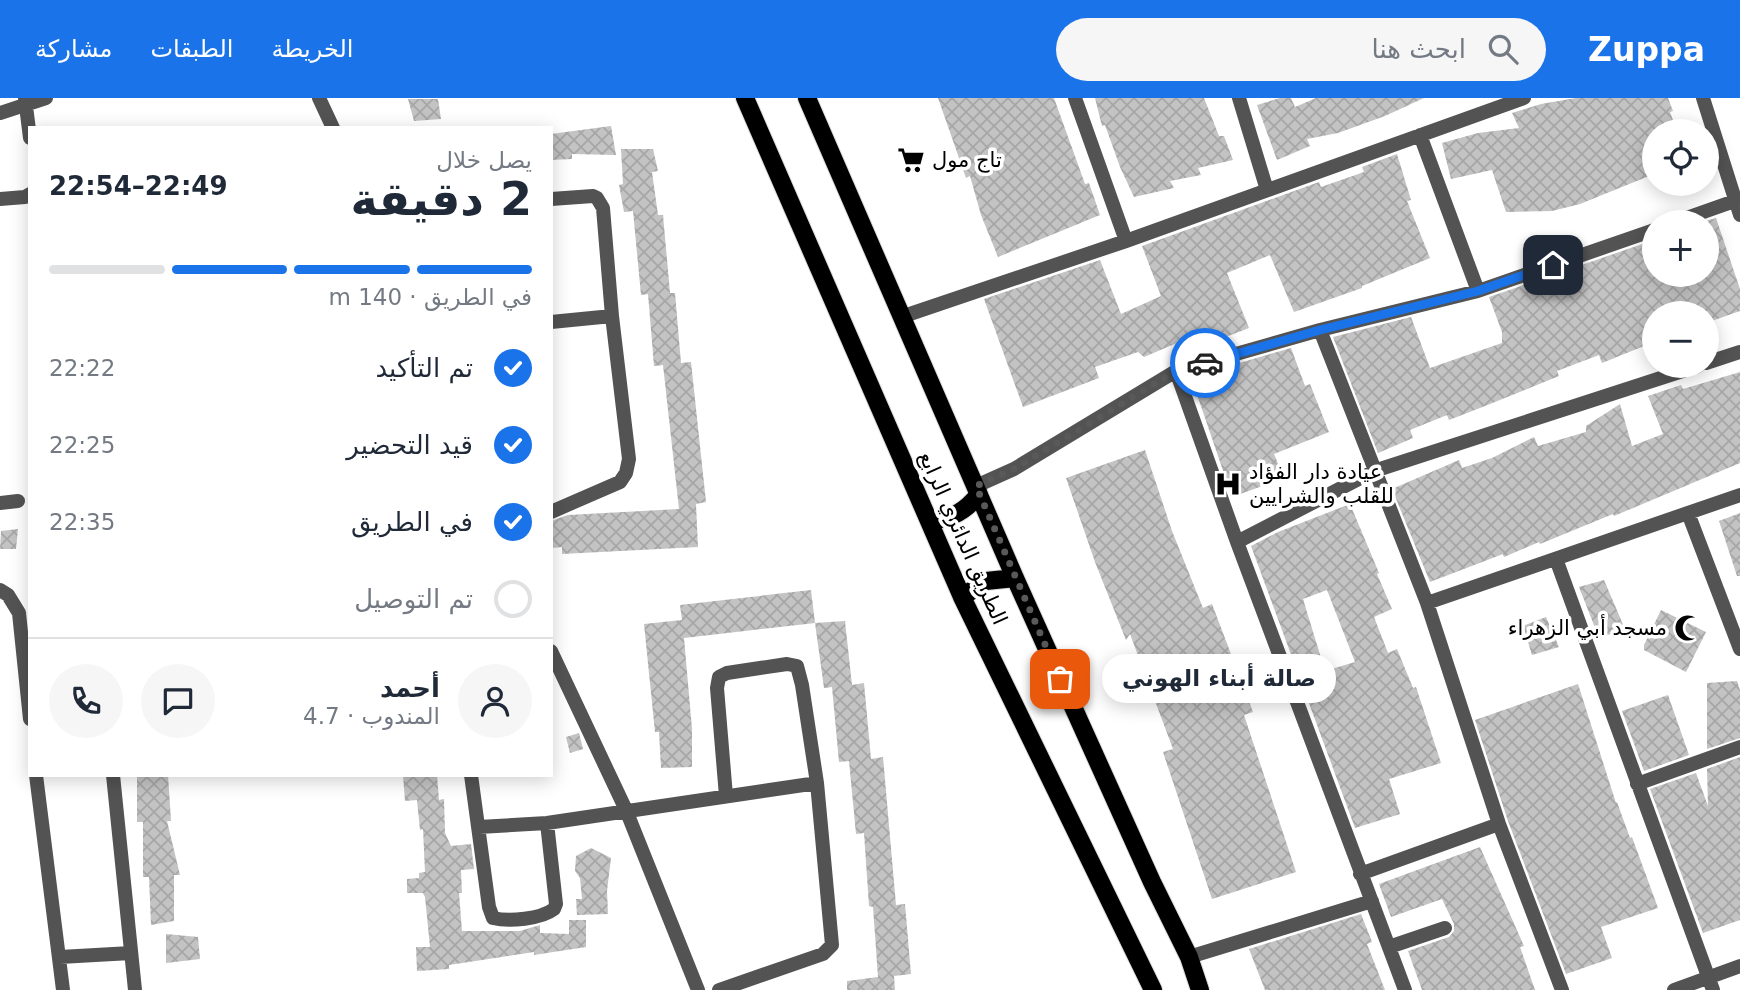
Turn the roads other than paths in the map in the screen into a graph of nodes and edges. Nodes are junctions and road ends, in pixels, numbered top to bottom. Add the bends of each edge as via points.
1 (46, 98) edge
2 (319, 98) edge
3 (745, 98) edge
4 (807, 98) edge
5 (1075, 98) edge
6 (1239, 98) edge
7 (1524, 98) edge
8 (1703, 98) edge
9 (25, 101) edge
10 (0, 113) edge
11 (28, 126) edge
12 (332, 126) edge
13 (1419, 135) junction
14 (1267, 190) junction
15 (28, 195) edge
16 (0, 199) edge
17 (553, 199) edge
18 (1739, 205) edge
19 (1719, 210) edge
20 (1642, 234) edge
21 (1126, 242) junction
22 (1478, 291) junction
23 (612, 316) junction
24 (901, 317) junction
25 (553, 322) edge
26 (1320, 330) junction
27 (1740, 352) edge
28 (1719, 359) edge
29 (1176, 371) junction
30 (1661, 378) edge
31 (1374, 471) junction
32 (978, 490) junction
33 (1740, 495) edge
34 (18, 501) dead end
35 (0, 503) edge
36 (553, 511) edge
37 (1688, 513) junction
38 (929, 520) junction
39 (1237, 542) junction
40 (1556, 559) junction
41 (1015, 578) junction
42 (0, 590) edge
43 (962, 597) junction
44 (1427, 603) junction
45 (1740, 649) edge
46 (553, 655) edge
47 (28, 700) edge
48 (1740, 747) edge
49 (36, 777) edge
50 (113, 777) edge
51 (471, 777) edge
52 (817, 783) junction
53 (1637, 784) junction
54 (726, 796) junction
55 (626, 810) junction
56 (547, 823) junction
57 (1499, 824) junction
58 (479, 827) junction
59 (1360, 874) junction
60 (1372, 901) junction
61 (1445, 928) dead end
62 (1389, 947) junction
63 (131, 953) junction
64 (60, 957) junction
65 (1189, 957) junction
66 (1740, 966) edge
67 (1711, 983) edge
68 (63, 990) edge
69 (135, 990) edge
70 (698, 990) edge
71 (719, 990) edge
72 (1153, 990) edge
73 (1200, 990) edge
74 (1405, 990) edge
75 (1562, 990) edge
76 (1674, 990) edge

1 - 9 street
2 - 12 street
3 - 38 main road, الطريق الدائري الرابع
4 - 24 main road, الطريق الدائري الرابع
5 - 21 street
6 - 14 street
7 - 13 street
8 - 18 street
9 - 10 street
9 - 11 street
13 - 14 street
13 - 22 street
14 - 21 street
15 - 16 street
17 - 23 street via 593,196 601,203
18 - 19 street
20 - 22 street
21 - 24 street
22 - 26 street
23 - 25 street
23 - 36 street via 629,459 626,473 620,482
24 - 32 main road, الطريق الدائري الرابع
26 - 29 street
26 - 31 street
27 - 28 street
29 - 32 street
29 - 39 street
30 - 31 street
31 - 39 street
31 - 44 street
32 - 38 main road via 958,514
32 - 41 main road, الطريق الدائري الرابع
33 - 37 street
34 - 35 street
37 - 40 street
37 - 45 street
38 - 43 main road, الطريق الدائري الرابع
39 - 59 street
40 - 44 street
40 - 53 street
41 - 43 main road via 986,581
41 - 65 main road, الطريق الدائري الرابع
42 - 47 street via 19,613
43 - 72 main road, الطريق الدائري الرابع
44 - 57 street
46 - 55 street
48 - 53 street
49 - 64 street
50 - 63 street
51 - 58 street
52 - 54 street
52 - 54 street via 801,677 797,666 787,664 719,677
52 - 71 street via 832,945 823,954
53 - 67 street
54 - 55 street
55 - 56 street
55 - 70 street
56 - 58 street
56 - 58 street via 554,909 542,915 502,919 493,918 490,911
57 - 59 street
57 - 75 street
59 - 60 street
60 - 62 street
60 - 65 street
61 - 62 street
62 - 74 street
63 - 64 street
63 - 69 street
64 - 68 street
65 - 73 main road, الطريق الدائري الرابع
66 - 67 street
67 - 76 street

